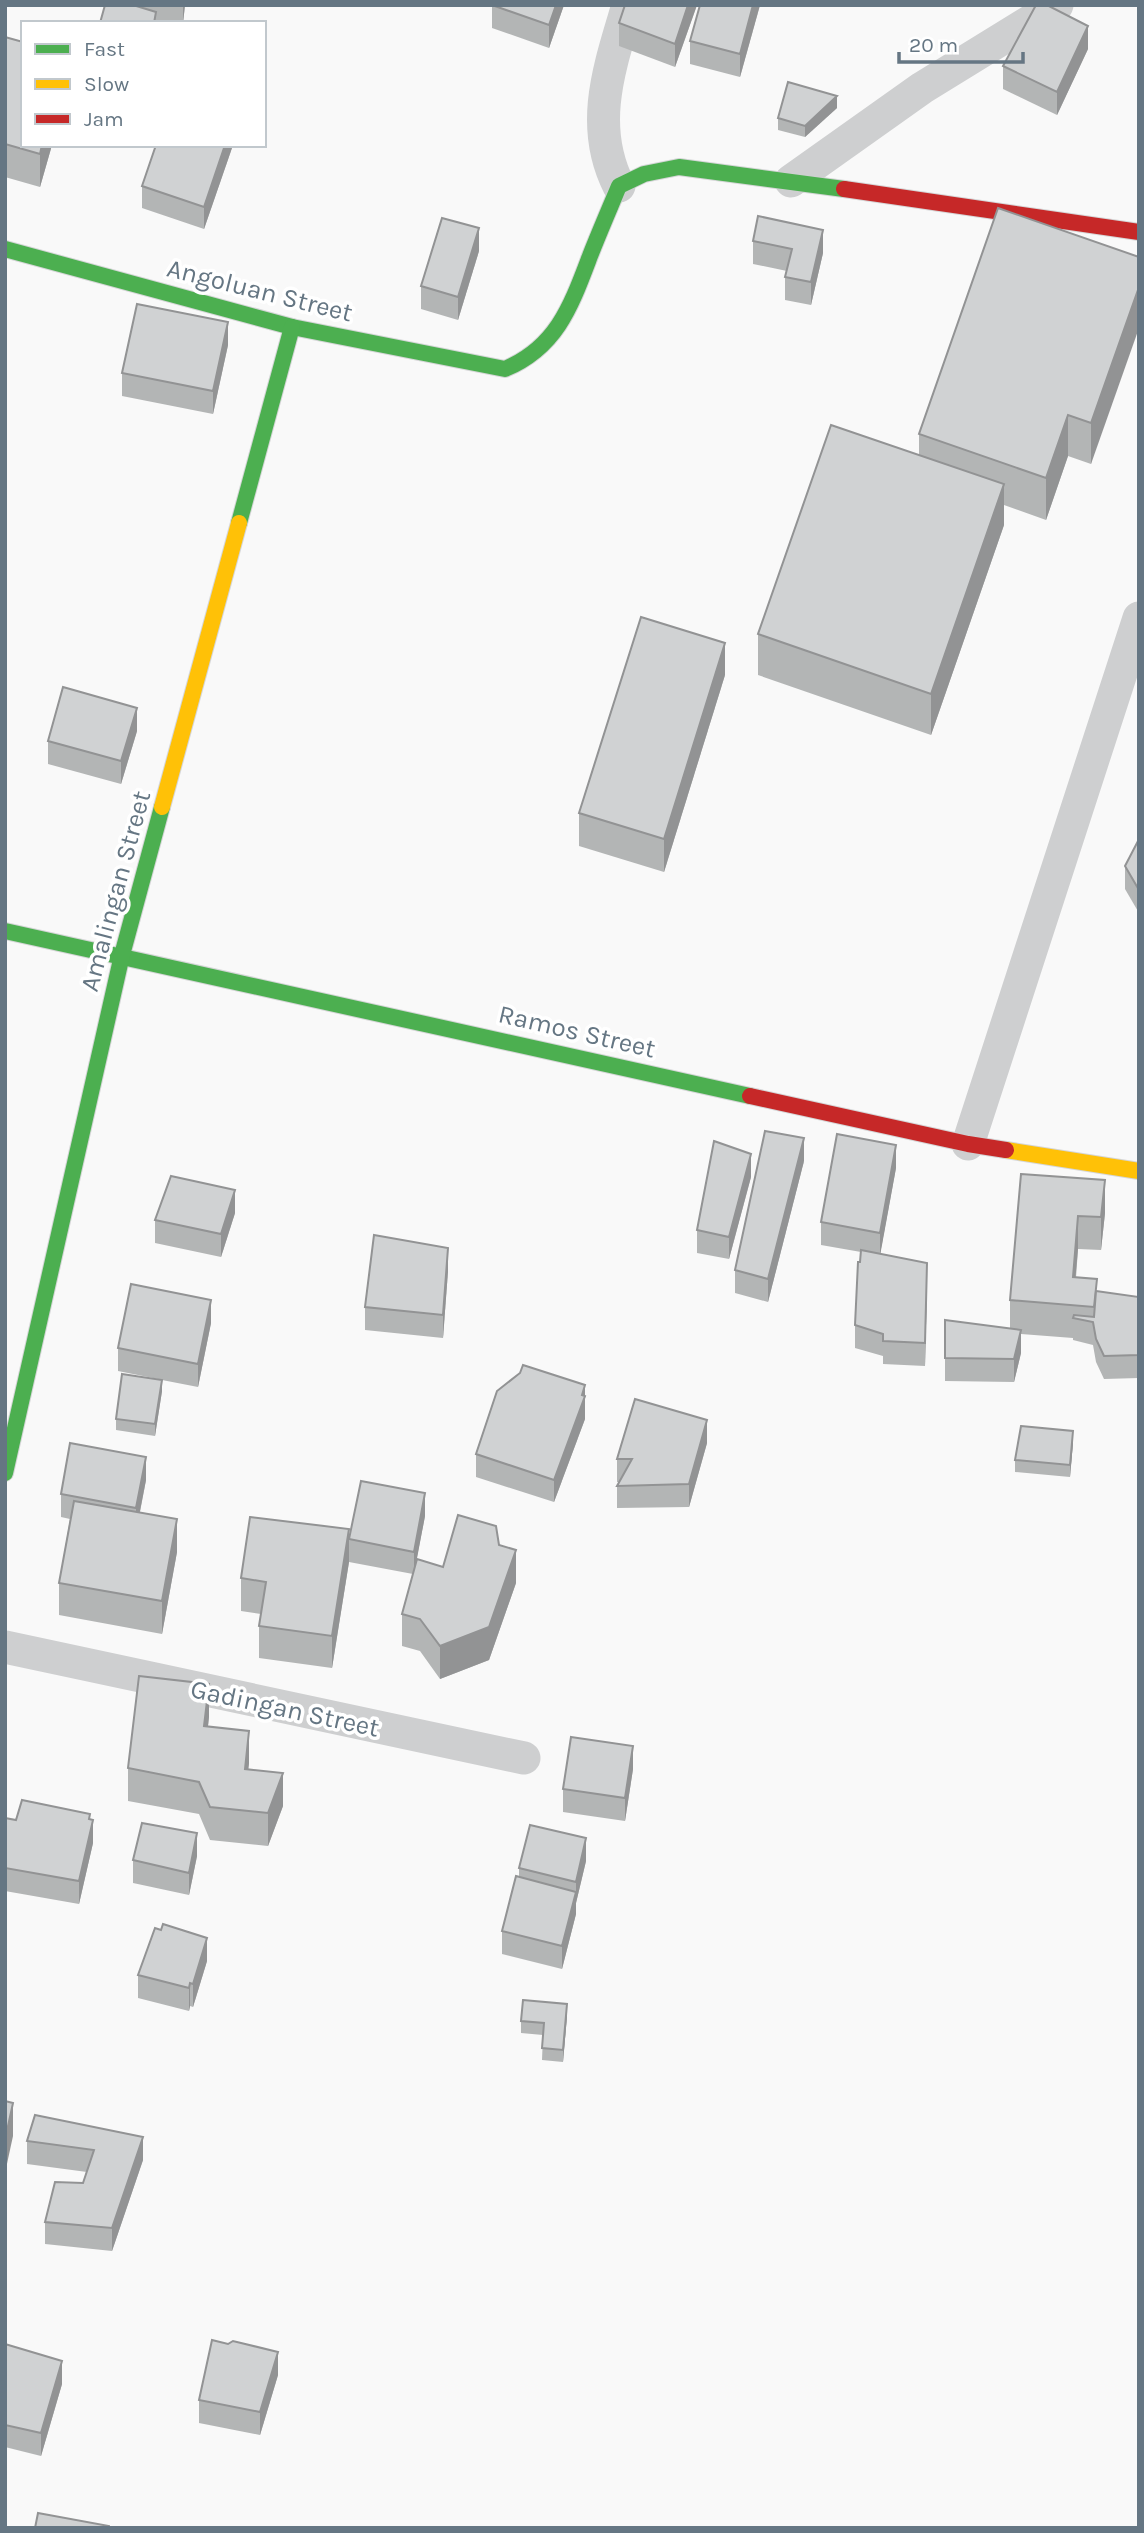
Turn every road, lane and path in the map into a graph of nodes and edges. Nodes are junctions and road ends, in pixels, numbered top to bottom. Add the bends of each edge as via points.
1 (628, 5) edge
2 (1057, 5) edge
3 (791, 181) junction
4 (619, 186) junction
5 (1139, 232) edge
6 (5, 249) edge
7 (292, 327) junction
8 (1139, 618) edge
9 (5, 930) edge
10 (122, 955) junction
11 (968, 1144) junction
12 (1139, 1171) edge
13 (5, 1473) edge
14 (5, 1647) edge
15 (524, 1758) dead end

1 - 4 street via 602,110 607,164
2 - 3 street via 922,88
3 - 4 street via 679,167 644,174
3 - 5 street
4 - 7 street, Angoluan Street via 568,314 523,364 505,369
6 - 7 street, Angoluan Street
7 - 10 street, Amalingan Street
8 - 11 street
9 - 10 street, Ramos Street
10 - 11 street, Ramos Street
10 - 13 street, Amalingan Street
11 - 12 street, Ramos Street
14 - 15 street, Gadingan Street

